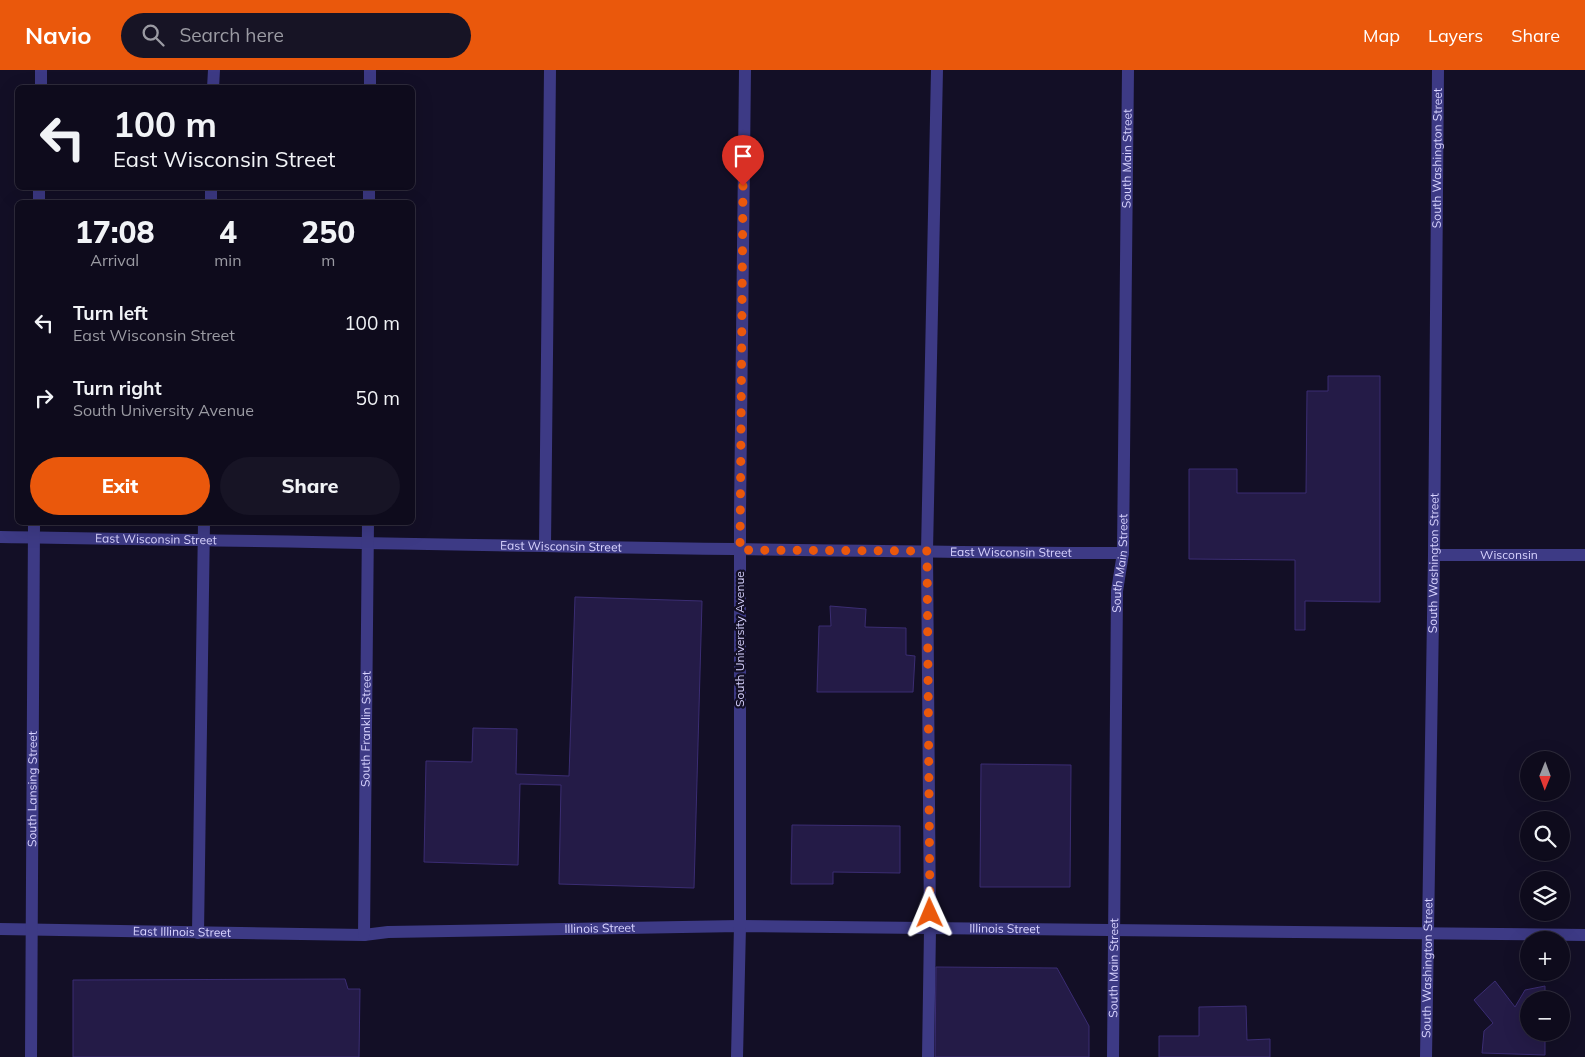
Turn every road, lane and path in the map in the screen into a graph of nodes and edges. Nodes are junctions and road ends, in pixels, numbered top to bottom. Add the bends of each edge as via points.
1 (41, 70) edge
2 (214, 70) edge
3 (370, 70) edge
4 (550, 70) edge
5 (745, 70) edge
6 (937, 70) edge
7 (1128, 70) edge
8 (1438, 70) edge
9 (41, 85) edge
10 (214, 85) edge
11 (370, 85) edge
12 (34, 525) edge
13 (204, 525) edge
14 (368, 525) edge
15 (0, 537) edge
16 (33, 537) junction
17 (204, 540) junction
18 (368, 542) junction
19 (545, 546) junction
20 (740, 550) junction
21 (927, 551) junction
22 (1123, 553) junction
23 (1434, 554) junction
24 (1585, 556) edge
25 (740, 926) junction
26 (0, 929) edge
27 (930, 929) junction
28 (32, 930) junction
29 (1114, 930) junction
30 (198, 933) junction
31 (1427, 934) junction
32 (364, 935) junction
33 (1585, 936) edge
34 (31, 1057) edge
35 (736, 1057) edge
36 (928, 1057) edge
37 (1113, 1057) edge
38 (1426, 1057) edge

1 - 9 street
2 - 10 street
3 - 11 street
4 - 19 street
5 - 20 street, South University Avenue
6 - 21 street
7 - 22 street, South Main Street
8 - 23 street, South Washington Street
12 - 16 street, South Lansing Street
13 - 17 street
14 - 18 street, South Franklin Street
15 - 16 street, East Wisconsin Street
16 - 17 street, East Wisconsin Street
16 - 28 street, South Lansing Street
17 - 18 street, East Wisconsin Street
17 - 30 street
18 - 19 street, East Wisconsin Street
18 - 32 street, South Franklin Street
19 - 20 street, East Wisconsin Street
20 - 21 street, East Wisconsin Street
20 - 25 street, South University Avenue
21 - 22 street, East Wisconsin Street
21 - 27 street
22 - 29 street, South Main Street via 1117,591
23 - 24 street, Wisconsin
23 - 31 street, South Washington Street
25 - 27 street, Illinois Street
25 - 32 street, Illinois Street
25 - 35 street, South University Avenue
26 - 28 street, East Illinois Street
27 - 29 street, Illinois Street
27 - 36 street
28 - 30 street, East Illinois Street
28 - 34 street, South Lansing Street
29 - 31 street, Illinois Street
29 - 37 street, South Main Street
30 - 32 street, East Illinois Street
31 - 33 street, Illinois Street
31 - 38 street, South Washington Street

